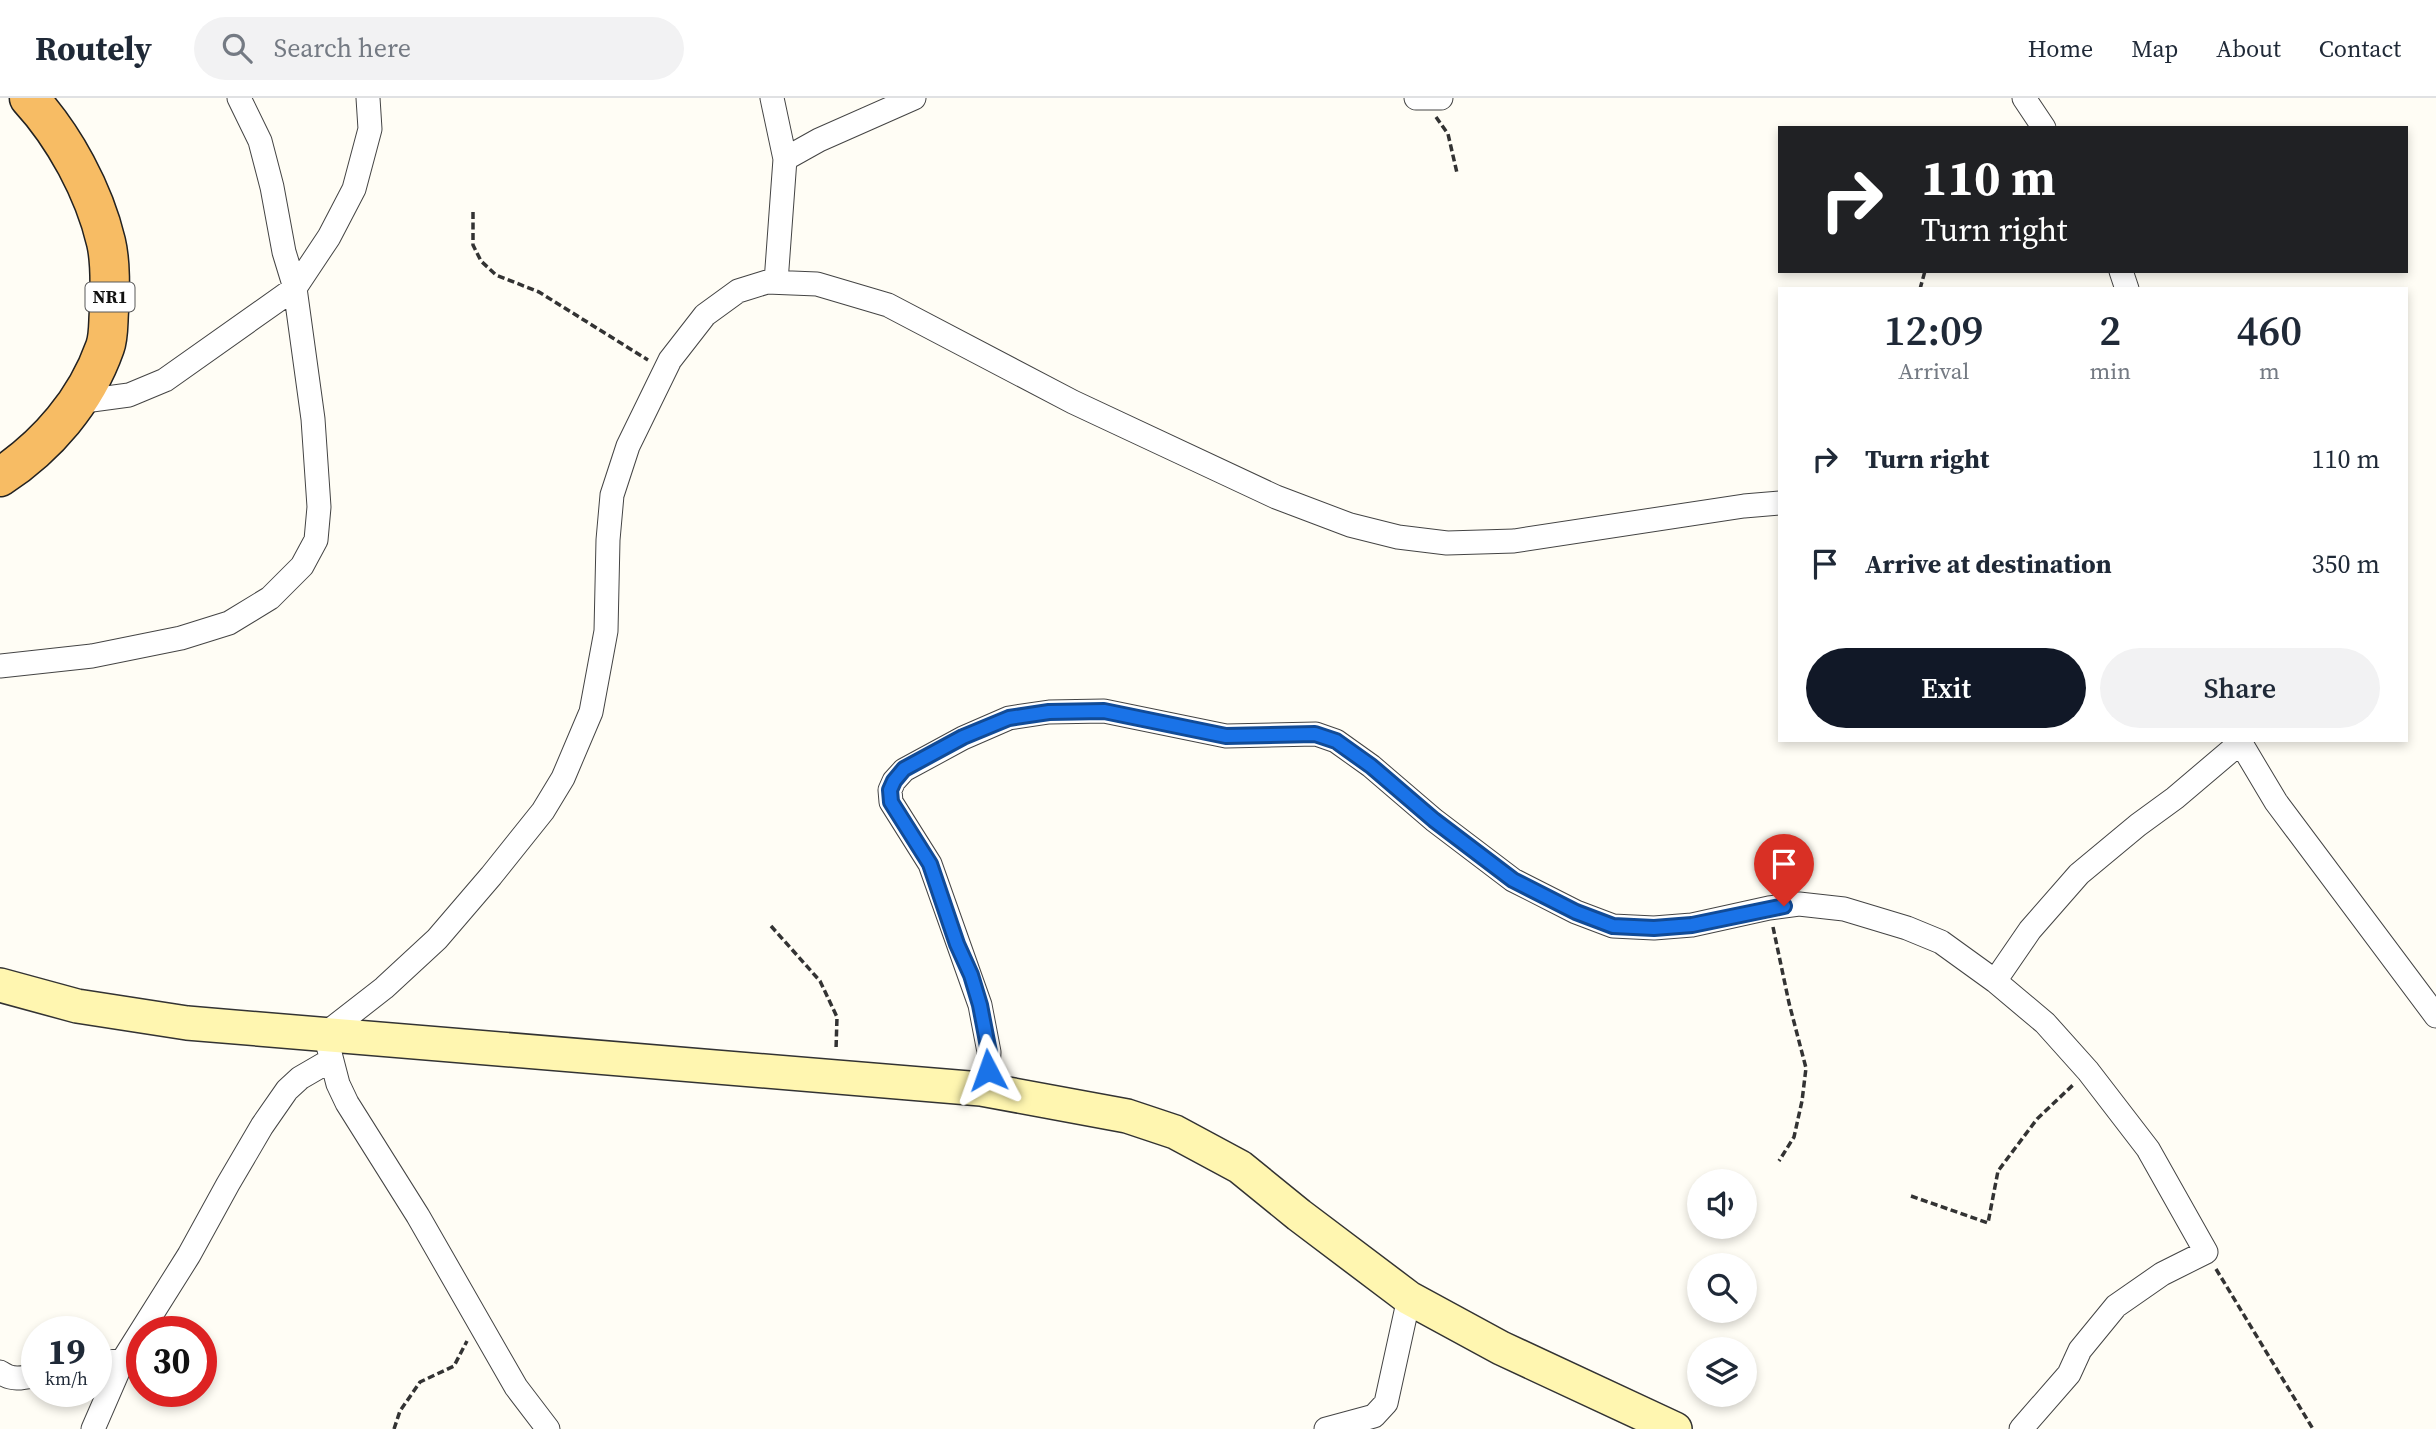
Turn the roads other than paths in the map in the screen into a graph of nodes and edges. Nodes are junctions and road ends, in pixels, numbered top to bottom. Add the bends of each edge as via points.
1 (29, 98) edge
2 (239, 98) edge
3 (368, 98) edge
4 (772, 98) edge
5 (914, 98) edge
6 (2024, 98) edge
7 (2043, 126) edge
8 (785, 159) junction
9 (776, 282) junction
10 (295, 288) junction
11 (77, 402) junction
12 (0, 477) edge
13 (1778, 503) edge
14 (0, 666) edge
15 (2239, 742) edge
16 (2241, 742) edge
17 (1995, 981) junction
18 (0, 985) edge
19 (2436, 1016) edge
20 (328, 1047) junction
21 (981, 1089) junction
22 (1409, 1298) junction
23 (123, 1360) junction
24 (112, 1362) edge
25 (0, 1373) edge
26 (21, 1378) edge
27 (93, 1429) edge
28 (548, 1429) edge
29 (1326, 1429) edge
30 (1675, 1429) edge
31 (2021, 1429) edge

1 - 11 highway, NR1 via 64,145 95,204 107,244 110,295 106,344 88,388
2 - 10 street via 260,141
3 - 10 street via 370,129 354,189
4 - 8 street
5 - 8 street
6 - 7 street
8 - 9 street
9 - 13 street via 817,284 888,304 1073,402 1276,497 1350,525 1398,537 1447,543 1514,541
9 - 20 street via 738,291 705,315 670,360 628,446 612,495 606,631 590,712 563,778 543,811 437,939
10 - 11 street via 165,380 129,395
10 - 14 street via 313,419 319,508 316,540 302,566 270,598 229,623 92,656
11 - 12 highway, NR1 via 52,434
15 - 17 street via 2079,874 2030,930
16 - 19 street via 2276,802
17 - 21 street via 1941,942 1844,909 1799,904 1692,925 1613,926 1513,880 1371,766 1336,741 1315,734 1226,736 1104,711 1049,712 1009,718 963,737 904,769 890,790 891,802 930,864 980,1005 989,1052
17 - 31 street via 2045,1023 2088,1071 2148,1149 2206,1252 2162,1274 2116,1306 2080,1350 2069,1374
18 - 20 main road via 77,1006
20 - 21 main road
20 - 23 street via 287,1090
20 - 28 street via 347,1103 516,1387
21 - 22 main road via 1127,1116 1175,1132 1240,1167
22 - 29 street via 1387,1403 1374,1416
22 - 30 main road via 1501,1348
23 - 24 street
23 - 27 street
25 - 26 street

